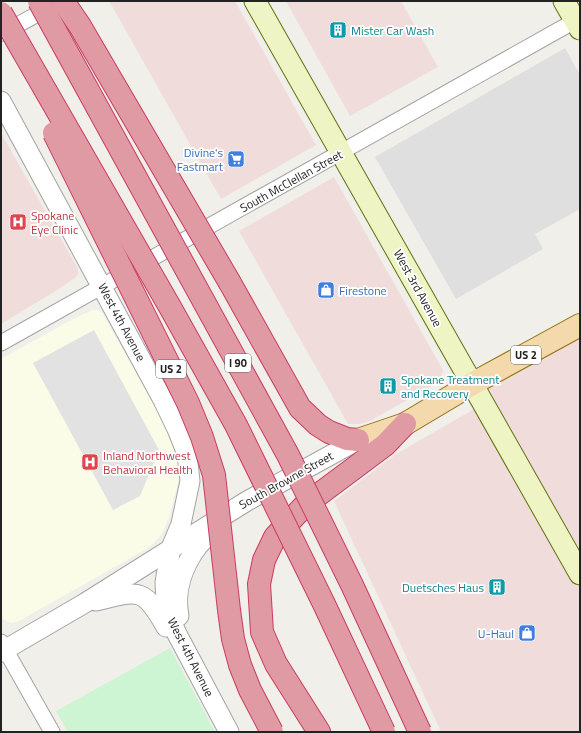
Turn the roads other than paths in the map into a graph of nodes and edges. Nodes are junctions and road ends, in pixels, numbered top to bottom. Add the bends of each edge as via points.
1 (39, 1) edge
2 (62, 1) edge
3 (255, 1) edge
4 (564, 1) edge
5 (1, 13) edge
6 (578, 22) edge
7 (1, 29) edge
8 (1, 35) edge
9 (1, 101) edge
10 (341, 152) junction
11 (103, 287) junction
12 (580, 326) edge
13 (1, 343) edge
14 (472, 384) junction
15 (405, 424) junction
16 (358, 440) junction
17 (247, 501) junction
18 (171, 548) junction
19 (580, 574) edge
20 (85, 603) junction
21 (2, 648) edge
22 (191, 660) junction
23 (52, 732) edge
24 (229, 732) edge
25 (272, 732) edge
26 (319, 732) edge
27 (384, 732) edge
28 (420, 732) edge

1 - 28 highway, I 90, bridge via 288,455
2 - 8 street
2 - 16 highway, bridge via 80,26 300,408 329,432
3 - 10 main road, West 3rd Avenue
4 - 6 main road
5 - 27 highway, I 90, bridge via 236,425
6 - 10 street, South McClellan Street
7 - 25 highway, US 2, bridge via 188,403 202,437 214,475 228,610 240,665
9 - 11 street, West 4th Avenue
10 - 11 street, South McClellan Street
10 - 14 main road, West 3rd Avenue
11 - 13 street, South McClellan Street
11 - 18 street, West 4th Avenue via 163,400 187,454 190,481 181,524
12 - 14 main road, South Browne Street / US 2
14 - 15 main road, South Browne Street / US 2
14 - 19 main road, West 3rd Avenue
15 - 16 main road, South Browne Street / US 2
15 - 26 highway via 385,444 306,504 275,537 264,560 259,584 262,632 276,664
16 - 17 street, South Browne Street
17 - 18 street, South Browne Street
17 - 22 street via 199,545 184,569 178,592 178,608
18 - 20 street, South Browne Street
18 - 22 street, West 4th Avenue via 165,582 166,604 170,618
20 - 21 street, South Browne Street
20 - 22 street via 126,594 143,596 157,610 178,648
21 - 23 street
22 - 24 street, West 4th Avenue

